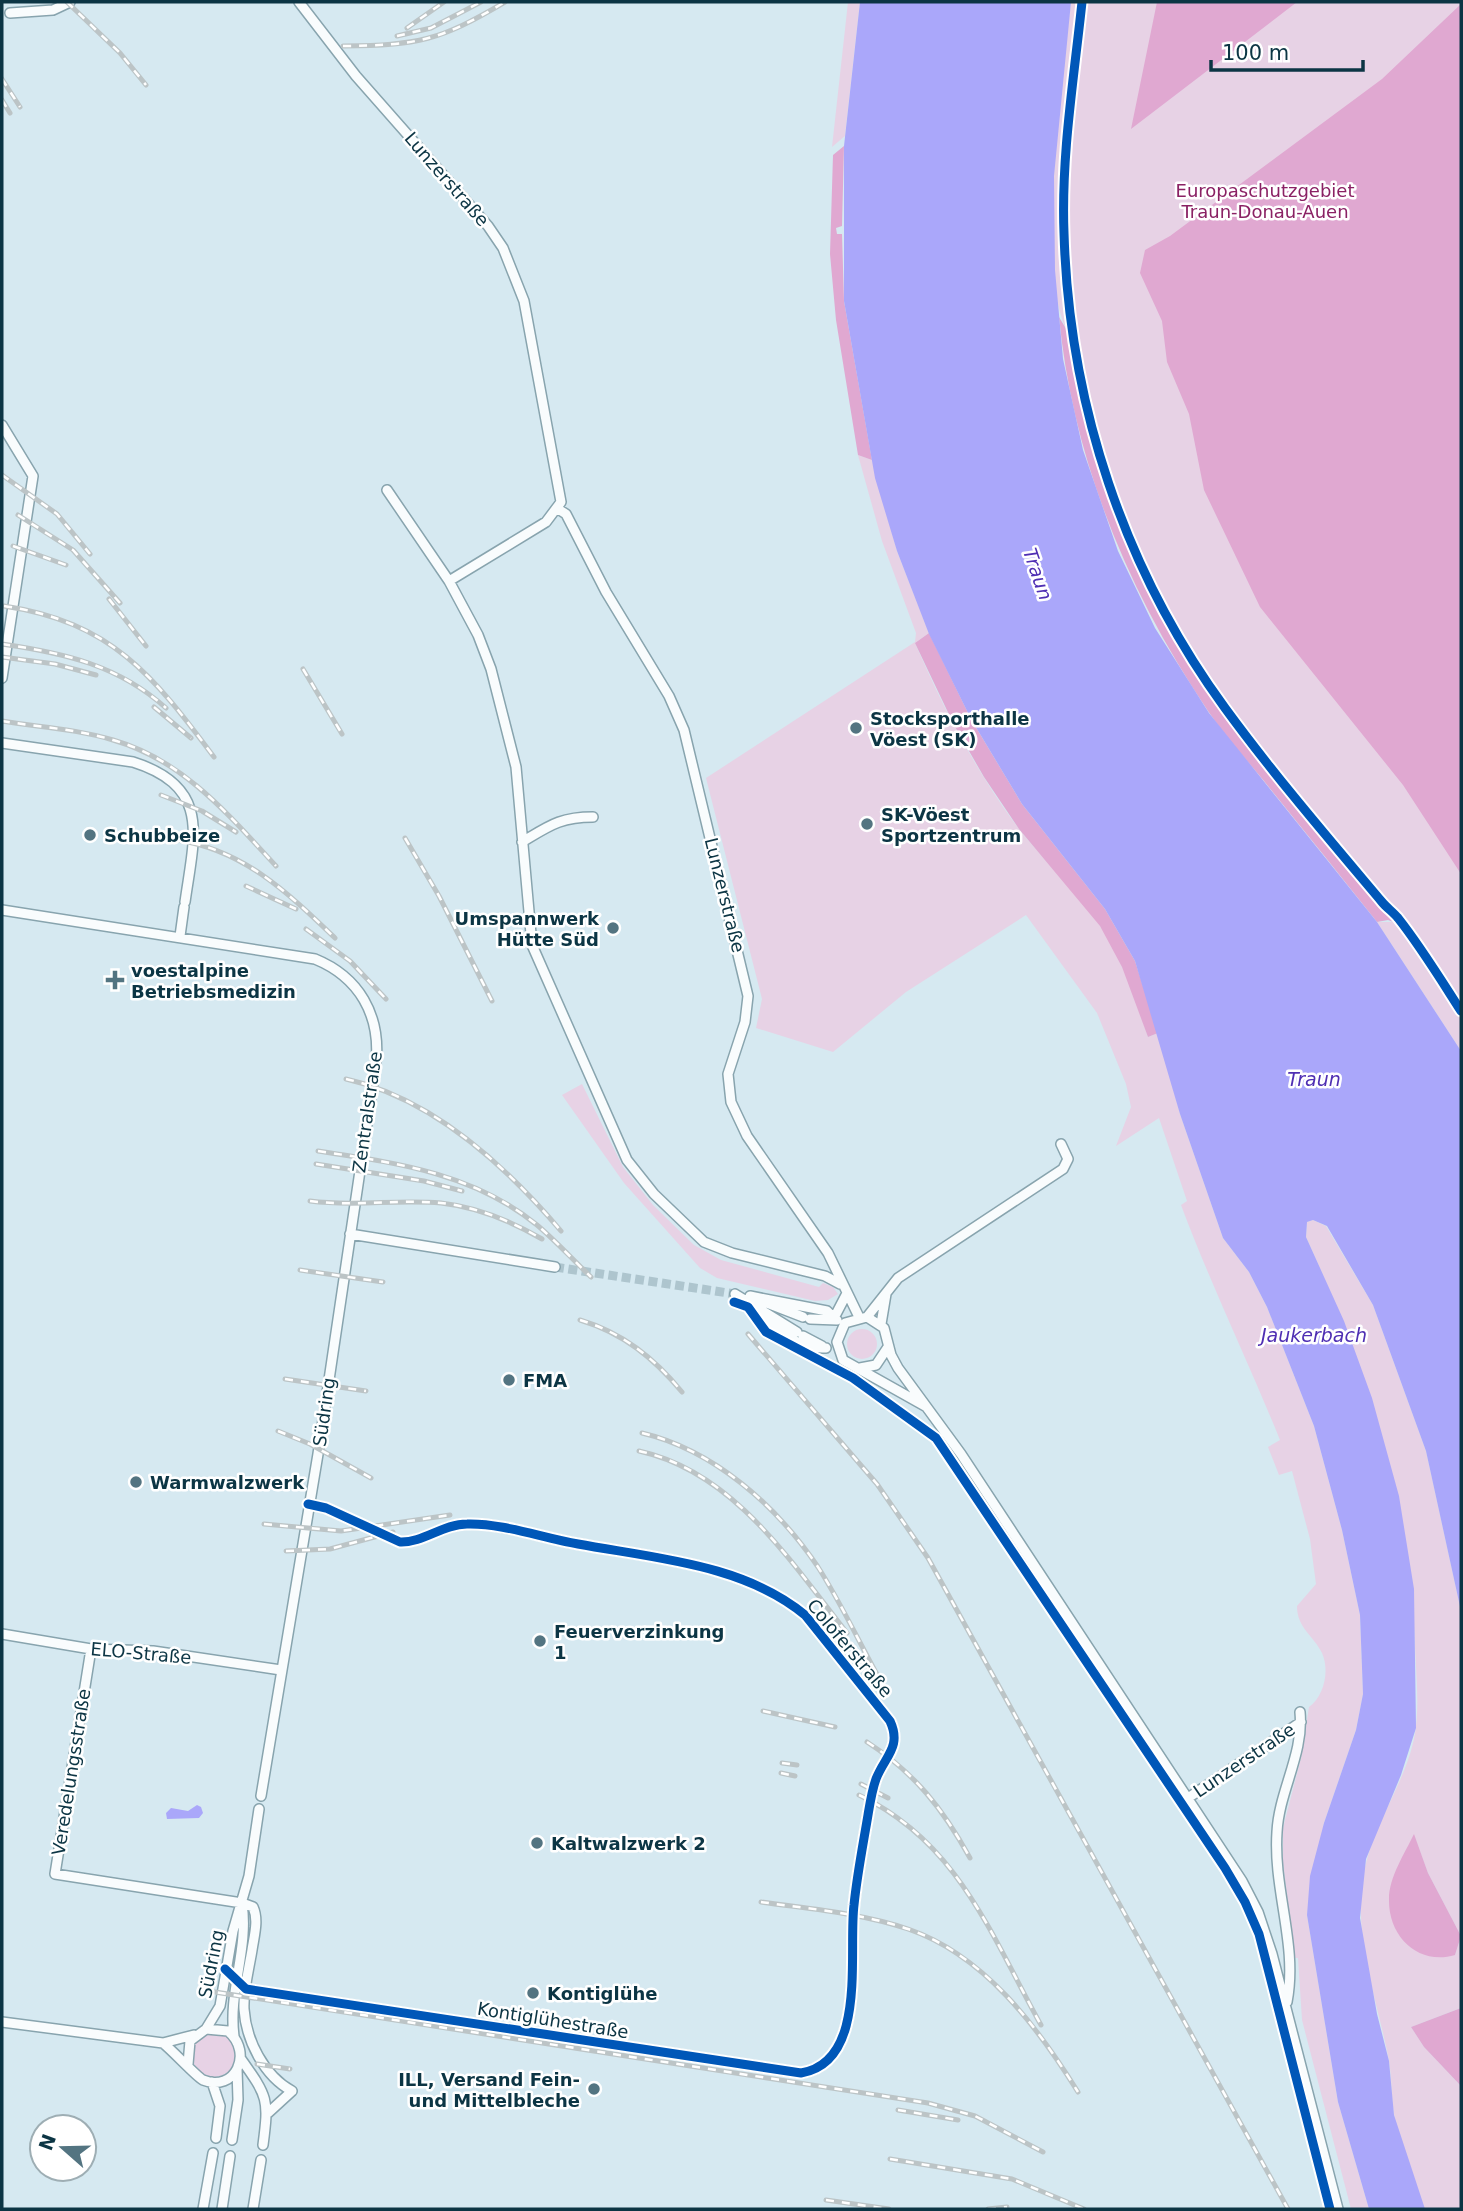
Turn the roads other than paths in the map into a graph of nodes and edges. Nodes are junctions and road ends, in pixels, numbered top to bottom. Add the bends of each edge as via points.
1 (70, 2) edge
2 (299, 2) edge
3 (10, 13) dead end
4 (2, 425) edge
5 (387, 490) dead end
6 (558, 509) junction
7 (449, 581) junction
8 (2, 678) edge
9 (2, 743) edge
10 (593, 817) dead end
11 (522, 842) junction
12 (2, 910) edge
13 (180, 936) junction
14 (1061, 1144) dead end
15 (350, 1234) junction
16 (555, 1267) tunnel mouth
17 (840, 1284) junction
18 (887, 1289) junction
19 (846, 1296) junction
20 (752, 1300) junction
21 (854, 1304) junction
22 (873, 1306) junction
23 (863, 1317) junction
24 (834, 1318) junction
25 (846, 1323) junction
26 (881, 1324) junction
27 (888, 1345) junction
28 (826, 1348) junction
29 (839, 1354) junction
30 (860, 1368) junction
31 (925, 1406) junction
32 (308, 1504) junction
33 (2, 1634) edge
34 (91, 1649) junction
35 (281, 1670) junction
36 (261, 1796) dead end
37 (1188, 1798) junction
38 (259, 1809) dead end
39 (242, 1903) junction
40 (225, 1969) junction
41 (235, 1982) junction
42 (246, 1989) junction
43 (1286, 2007) junction
44 (2, 2022) edge
45 (206, 2029) junction
46 (195, 2035) junction
47 (234, 2036) junction
48 (843, 2041) joint
49 (163, 2043) junction
50 (255, 2048) junction
51 (241, 2056) junction
52 (188, 2064) junction
53 (237, 2069) junction
54 (274, 2077) junction
55 (212, 2082) junction
56 (262, 2087) junction
57 (268, 2113) junction
58 (216, 2138) dead end
59 (232, 2140) dead end
60 (263, 2145) dead end
61 (214, 2153) dead end
62 (229, 2156) dead end
63 (261, 2160) dead end
64 (254, 2205) edge
65 (203, 2209) edge
66 (223, 2209) edge
67 (1339, 2209) edge

1 - 3 street via 53,10
2 - 6 street, Lunzerstraße via 356,76 471,202 503,248 524,301 559,481
4 - 8 street via 33,476
5 - 7 street
6 - 7 street via 546,522
6 - 17 street, Lunzerstraße via 566,514 679,717 748,996 728,1073 731,1102 747,1136 828,1253
7 - 11 street via 478,635 502,703 516,766
9 - 13 street via 133,762 174,783 189,801 195,832
10 - 11 street via 569,817
11 - 17 street via 528,928 539,966 631,1165 704,1242
12 - 13 street, Zentralstraße
13 - 15 street, Zentralstraße via 315,958 341,972 368,1003 376,1026 377,1055
14 - 18 street via 1068,1159 1063,1169
15 - 16 street
15 - 32 street, Südring
17 - 19 street, Lunzerstraße
18 - 22 street
18 - 26 street, Lunzerstraße
19 - 21 street, Lunzerstraße
19 - 24 street
19 - 25 street, Lunzerstraße
20 - 24 street via 827,1311
20 - 24 street via 806,1318 828,1322
20 - 28 street
20 - 28 street via 780,1331 811,1347
21 - 22 street
21 - 23 street, Lunzerstraße
22 - 23 street
23 - 25 street
23 - 26 street
24 - 25 street
25 - 29 street, Lunzerstraße via 837,1336
26 - 27 street, Lunzerstraße
27 - 30 street via 876,1365
27 - 31 street, Lunzerstraße
28 - 29 street
29 - 30 street, Lunzerstraße
30 - 31 street, Lunzerstraße
31 - 37 street, Lunzerstraße
32 - 35 street, Südring
32 - 48 street, Coloferstraße via 326,1507 401,1542 453,1525 482,1525 645,1554 762,1587 805,1615 890,1721 896,1740 870,1801 854,1905 853,1979
33 - 34 street, ELO-Straße
34 - 35 street, ELO-Straße via 153,1651
34 - 39 street, Veredelungsstraße via 55,1874
35 - 36 street, Südring
37 - 43 street, Lunzerstraße via 1258,1912
37 - 43 street, Lunzerstraße via 1301,1717 1277,1833 1292,1971
38 - 39 street, Südring
39 - 40 street, Südring
39 - 41 street, Südring
39 - 42 street, Südring via 256,1913
40 - 41 street
40 - 45 street, Südring via 219,2006
41 - 42 street
41 - 47 street, Südring
42 - 48 street, Kontiglühestraße via 801,2073 820,2067
42 - 50 street, Südring via 244,2008
43 - 67 street, Lunzerstraße
44 - 49 street
45 - 46 street
45 - 47 street via 219,2028
46 - 49 street
46 - 52 street via 188,2048
47 - 51 street
49 - 52 street
50 - 51 street
50 - 54 street, Südring
51 - 53 street
51 - 56 street
52 - 55 street via 198,2077
53 - 55 street via 230,2077
53 - 59 street
54 - 56 street
54 - 57 street, Südring via 292,2091
55 - 58 street via 219,2106
56 - 57 street
57 - 60 street
61 - 65 street
62 - 66 street
63 - 64 street

